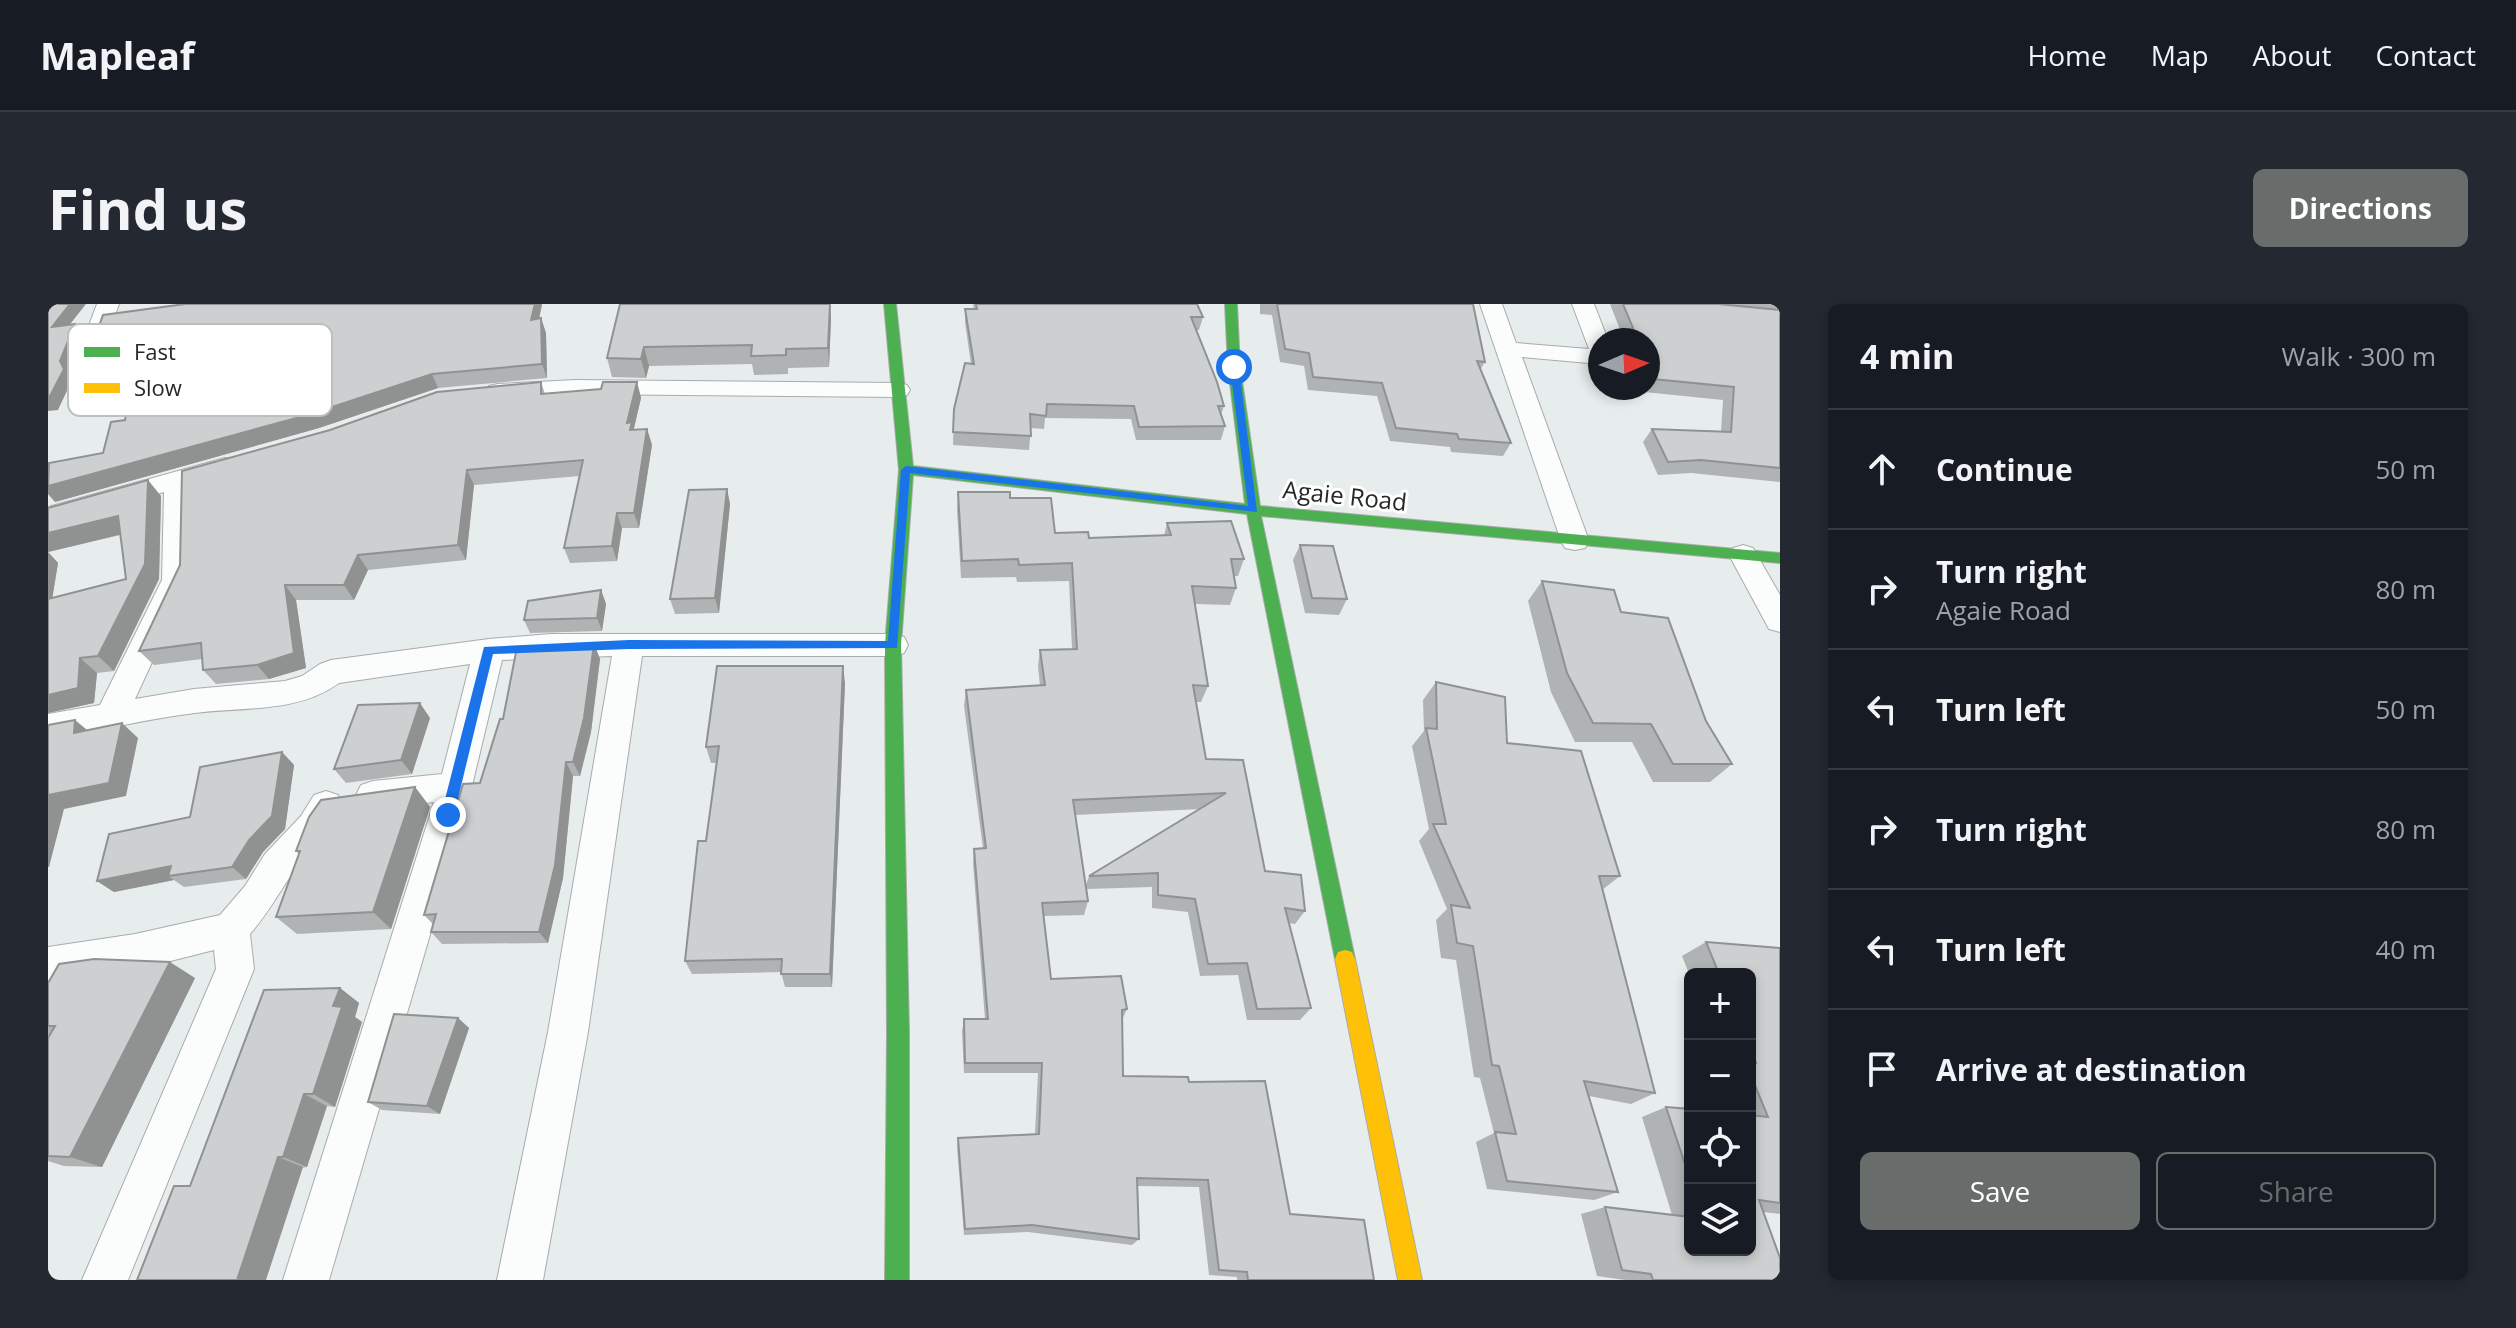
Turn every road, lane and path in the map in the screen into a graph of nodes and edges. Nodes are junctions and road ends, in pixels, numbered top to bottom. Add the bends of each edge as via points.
1 (108, 304) edge
2 (890, 304) edge
3 (1231, 304) edge
4 (1491, 304) edge
5 (1583, 304) edge
6 (101, 324) edge
7 (1592, 328) edge
8 (1508, 349) junction
9 (1588, 356) edge
10 (898, 390) junction
11 (469, 394) edge
12 (253, 458) edge
13 (906, 470) junction
14 (178, 479) junction
15 (1253, 510) junction
16 (48, 516) edge
17 (1575, 541) junction
18 (1743, 555) junction
19 (1780, 558) edge
20 (1780, 621) edge
21 (629, 644) junction
22 (893, 645) junction
23 (489, 650) junction
24 (111, 715) junction
25 (48, 727) edge
26 (456, 786) junction
27 (231, 929) junction
28 (53, 974) edge
29 (105, 1280) edge
30 (306, 1280) edge
31 (520, 1280) edge
32 (897, 1280) edge
33 (1410, 1280) edge

1 - 6 street
2 - 10 street
3 - 15 street
4 - 8 street
5 - 7 street
8 - 9 street
8 - 17 street
10 - 11 street via 575,387
10 - 13 street
12 - 14 street
13 - 15 street, Agaie Road
13 - 22 street
14 - 16 street
14 - 24 street via 176,580
15 - 17 street, Agaie Road
15 - 33 street
17 - 18 street, Agaie Road
18 - 19 street, Agaie Road
18 - 20 street
21 - 22 street
21 - 23 street
21 - 31 street via 568,1032
22 - 32 street
23 - 24 street via 331,672 312,686 285,693
23 - 26 street
24 - 25 street
26 - 27 street via 326,804
26 - 30 street
27 - 28 street
27 - 29 street via 235,969

